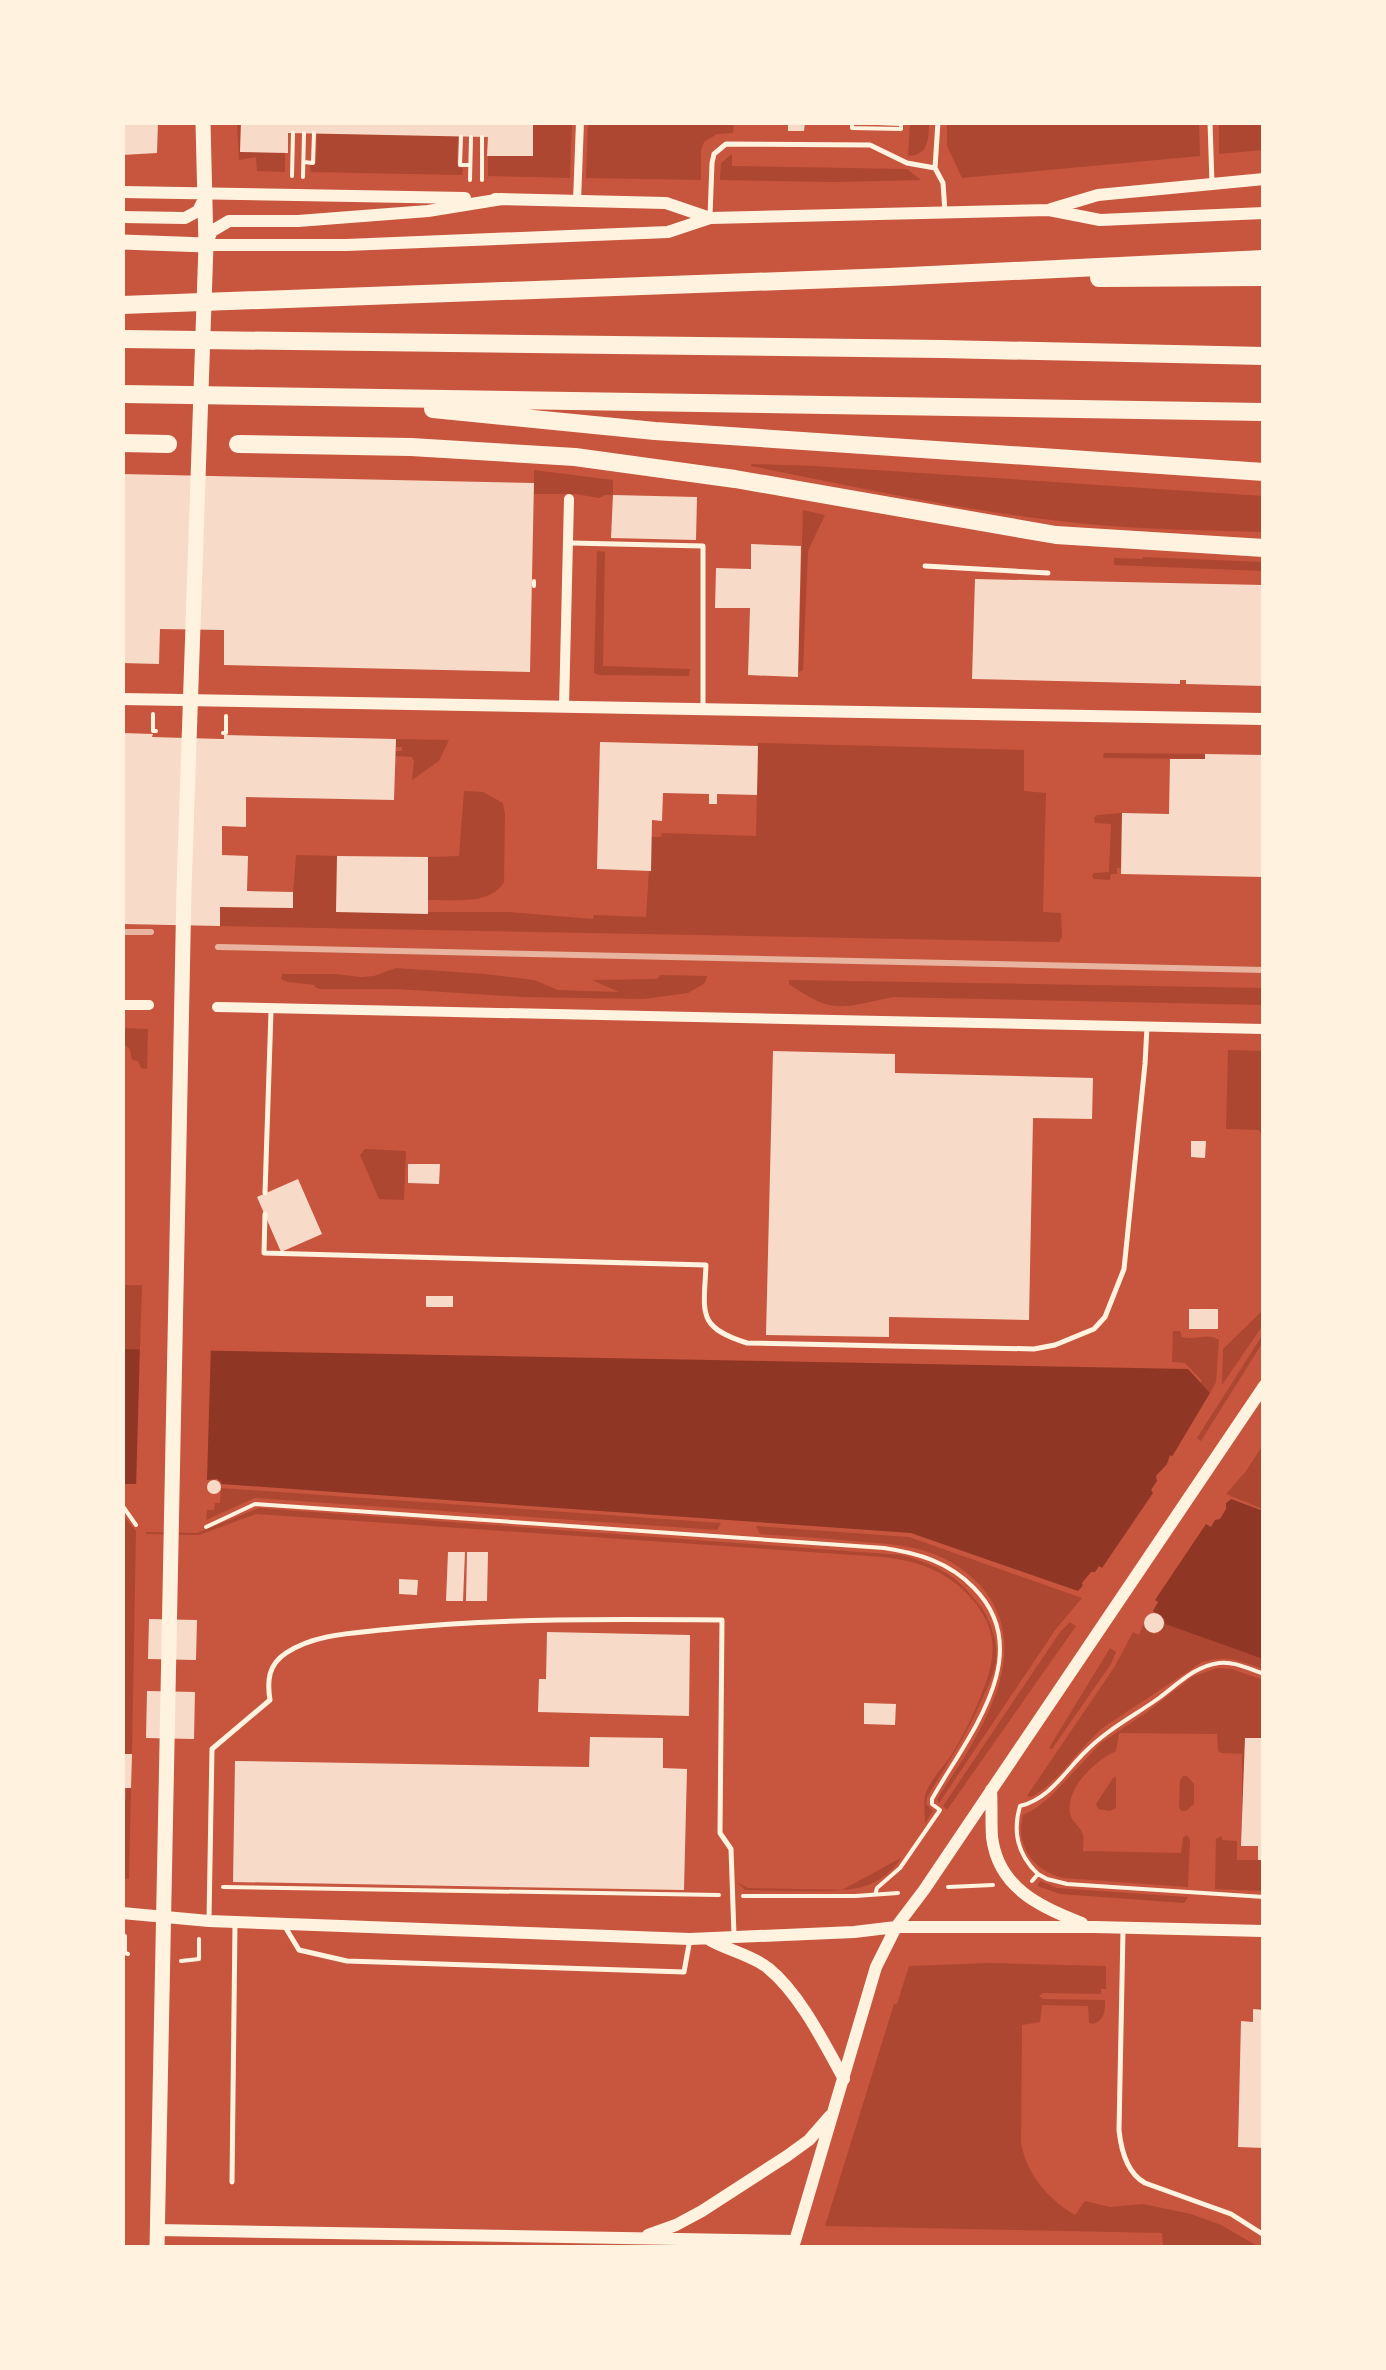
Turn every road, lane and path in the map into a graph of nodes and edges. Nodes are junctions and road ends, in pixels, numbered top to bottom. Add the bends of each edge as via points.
1 (203, 122) edge
2 (580, 122) edge
3 (853, 122) edge
4 (938, 122) edge
5 (1210, 122) edge
6 (293, 133) dead end
7 (304, 133) dead end
8 (314, 133) dead end
9 (461, 137) dead end
10 (471, 137) dead end
11 (482, 137) dead end
12 (304, 162) junction
13 (470, 165) junction
14 (935, 168) junction
15 (292, 176) dead end
16 (303, 177) dead end
17 (1264, 179) edge
18 (470, 180) dead end
19 (482, 180) dead end
20 (1212, 184) junction
21 (122, 192) edge
22 (206, 194) junction
23 (502, 199) junction
24 (577, 201) junction
25 (1049, 210) junction
26 (944, 213) junction
27 (1264, 213) edge
28 (122, 217) edge
29 (710, 218) junction
30 (122, 242) edge
31 (206, 245) junction
32 (1264, 258) edge
33 (889, 277) junction
34 (1264, 277) edge
35 (122, 305) edge
36 (122, 338) edge
37 (1262, 356) edge
38 (122, 394) edge
39 (308, 397) junction
40 (1264, 412) edge
41 (122, 443) edge
42 (168, 444) dead end
43 (238, 444) dead end
44 (1264, 472) edge
45 (569, 499) dead end
46 (568, 544) junction
47 (1264, 548) edge
48 (925, 566) dead end
49 (1048, 573) dead end
50 (122, 699) edge
51 (564, 707) junction
52 (704, 710) junction
53 (1264, 719) edge
54 (122, 1005) edge
55 (149, 1006) dead end
56 (217, 1006) dead end
57 (271, 1008) junction
58 (1146, 1027) junction
59 (1264, 1029) edge
60 (266, 1193) dead end
61 (265, 1214) dead end
62 (1264, 1386) edge
63 (122, 1505) edge
64 (136, 1525) dead end
65 (206, 1527) dead end
66 (1264, 1674) edge
67 (992, 1788) junction
68 (1038, 1874) junction
69 (1032, 1882) dead end
70 (997, 1885) dead end
71 (953, 1886) dead end
72 (210, 1887) junction
73 (889, 1894) dead end
74 (874, 1895) junction
75 (730, 1896) junction
76 (1264, 1898) edge
77 (122, 1913) edge
78 (209, 1920) junction
79 (235, 1921) junction
80 (283, 1923) junction
81 (896, 1927) junction
82 (1094, 1927) junction
83 (1122, 1928) junction
84 (1264, 1931) edge
85 (125, 1936) edge
86 (734, 1938) junction
87 (199, 1939) dead end
88 (708, 1939) junction
89 (690, 1940) junction
90 (128, 1954) dead end
91 (180, 1970) dead end
92 (844, 2079) junction
93 (835, 2110) junction
94 (232, 2182) dead end
95 (157, 2230) junction
96 (1264, 2235) edge
97 (638, 2238) junction
98 (794, 2244) edge
99 (157, 2248) edge

1 - 22 main road
2 - 24 street
3 - 3 path via 852,128 902,124
4 - 14 lane
5 - 20 lane
6 - 15 path
7 - 12 path
8 - 12 path via 314,163
9 - 13 path via 460,165
10 - 13 path
11 - 19 path
12 - 16 path
13 - 18 path
14 - 26 lane
14 - 29 lane via 870,145 726,144 712,163
17 - 20 street
20 - 25 street via 1098,195
21 - 22 street
22 - 23 street
22 - 28 street via 193,216
22 - 31 main road
23 - 24 street
23 - 31 street via 298,222 230,220 212,231
24 - 29 street via 666,203
25 - 26 street
25 - 27 street via 1100,220
26 - 29 street
29 - 31 street via 668,232
30 - 31 main road
31 - 95 main road via 184,889
32 - 33 highway
33 - 34 highway
33 - 35 highway
36 - 37 highway
38 - 39 highway
39 - 40 highway
39 - 44 highway via 656,431
41 - 42 highway
43 - 47 highway via 575,457 1056,535
45 - 46 street
46 - 51 street
46 - 52 lane via 702,546
48 - 49 lane
50 - 51 street
51 - 52 street
52 - 53 street
54 - 55 street
56 - 57 street
57 - 58 street
57 - 60 lane
58 - 59 street
58 - 61 lane via 1124,1270 1105,1317 1056,1345 747,1343 708,1322 706,1265 264,1252
62 - 67 street
63 - 64 path
65 - 74 path via 255,1504 884,1548 954,1570 980,1594 995,1621 1001,1650 996,1678 932,1799 940,1810
66 - 68 path via 1222,1663 1188,1675 1107,1732 1037,1801 1020,1806 1018,1844
67 - 81 street
67 - 82 street via 995,1850 1012,1884 1040,1906
68 - 69 path
68 - 76 path via 1067,1884
70 - 71 path
72 - 75 path
72 - 75 lane via 212,1749 270,1700 270,1670 284,1654 341,1634 443,1624 722,1620 720,1833 730,1848
72 - 78 lane
73 - 74 path
74 - 75 path
75 - 86 lane
77 - 78 street
78 - 79 street
79 - 80 street
79 - 94 lane
80 - 89 street
80 - 89 lane via 299,1950 347,1961 684,1972
81 - 82 street
81 - 86 street
81 - 92 street via 876,1967
82 - 83 street
83 - 84 street
83 - 96 lane via 1118,2130 1128,2164 1145,2184 1220,2209
85 - 90 path
86 - 88 street
87 - 91 path via 199,1960 180,1959
88 - 89 street
88 - 92 street via 766,1966 788,1989
92 - 93 street
93 - 97 street via 809,2140 702,2211
93 - 98 street
95 - 97 street
95 - 99 main road
97 - 98 street

